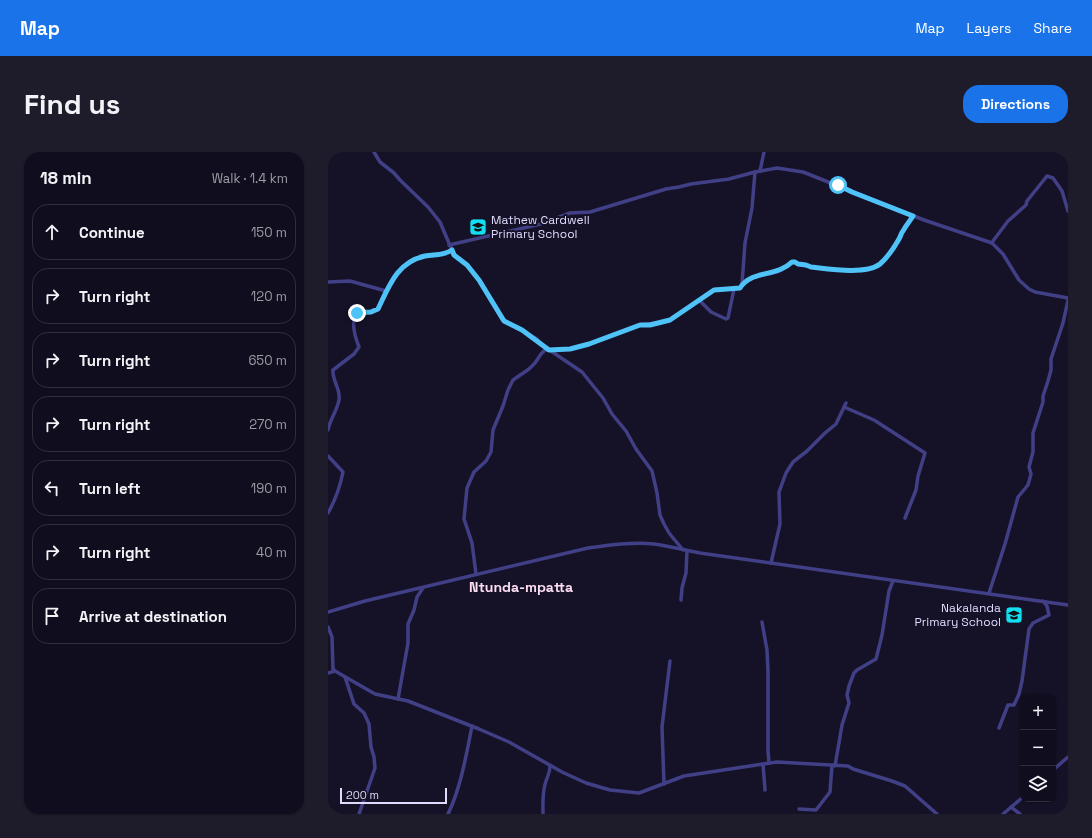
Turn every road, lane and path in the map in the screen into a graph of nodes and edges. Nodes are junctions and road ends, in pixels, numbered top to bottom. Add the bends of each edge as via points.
1 (374, 152) edge
2 (764, 152) edge
3 (760, 171) junction
4 (755, 172) junction
5 (1067, 202) edge
6 (1068, 211) edge
7 (913, 216) junction
8 (992, 243) junction
9 (449, 245) junction
10 (452, 250) junction
11 (328, 282) edge
12 (742, 284) junction
13 (734, 289) junction
14 (386, 291) junction
15 (1068, 299) edge
16 (699, 300) junction
17 (549, 350) junction
18 (328, 430) edge
19 (328, 456) edge
20 (328, 513) edge
21 (905, 518) dead end
22 (685, 550) junction
23 (771, 562) junction
24 (476, 574) junction
25 (893, 581) junction
26 (423, 588) junction
27 (989, 593) junction
28 (681, 600) dead end
29 (1044, 601) junction
30 (1068, 605) edge
31 (328, 612) edge
32 (762, 622) dead end
33 (328, 627) edge
34 (670, 661) dead end
35 (335, 671) junction
36 (328, 673) edge
37 (345, 677) junction
38 (398, 699) junction
39 (472, 726) junction
40 (1000, 728) dead end
41 (1068, 758) edge
42 (769, 763) junction
43 (763, 764) junction
44 (834, 765) junction
45 (550, 766) junction
46 (1056, 768) edge
47 (664, 784) junction
48 (765, 790) dead end
49 (1020, 800) edge
50 (1011, 807) junction
51 (799, 808) dead end
52 (359, 814) edge
53 (448, 814) edge
54 (543, 814) edge
55 (937, 814) edge
56 (1003, 814) edge
57 (1020, 814) edge

1 - 9 street via 380,162 428,207 440,222
2 - 3 street
3 - 4 street
3 - 7 street via 777,168 803,172
4 - 9 street via 729,179 666,188 590,212 570,213 541,224
4 - 12 street
5 - 6 street
5 - 8 street via 1053,178 1047,176 1026,205 1008,221
7 - 8 street
7 - 12 street via 898,241 874,268 850,271 811,267 794,262 775,273 757,276
8 - 15 street via 1028,289
9 - 10 street
10 - 14 street via 414,259 403,267
10 - 17 street via 479,280 504,321 522,330
11 - 14 street via 350,281
12 - 13 street via 740,288
13 - 16 street via 718,288
13 - 16 street via 726,319 711,312
14 - 18 street via 378,309 355,315 353,326 359,347 333,370 339,400
15 - 27 street via 1033,433 1033,452 1029,467 1031,474 1028,485 1018,497
16 - 17 street via 670,320 640,325 584,346
17 - 22 street via 582,372 626,431 653,474 664,524
17 - 24 street via 541,354 527,371 516,376 510,385 493,430 491,452 486,461 474,472 467,488 464,519 472,543
19 - 20 street via 343,472 338,495
21 - 23 street via 916,490 925,453 874,420 845,405 836,424 793,462 786,474 779,494 781,519
22 - 23 street
22 - 24 street via 654,544 616,544
22 - 28 street via 686,573
23 - 25 street
24 - 26 street
25 - 27 street
25 - 44 street via 876,659 857,670 849,686 849,703
26 - 31 street
26 - 38 street via 417,597 408,624 408,643
27 - 29 street
29 - 30 street
29 - 40 street via 1049,615 1033,623 1029,629 1019,694 1014,705 1008,705
32 - 42 street via 767,650
33 - 35 street via 332,637
34 - 47 street via 662,727
35 - 36 street
35 - 37 street
37 - 38 street via 375,694
37 - 52 street via 354,704 364,713 369,724 374,757 374,768
38 - 39 street
39 - 45 street via 509,742
39 - 53 street via 460,780
41 - 46 street
42 - 43 street
42 - 44 street
43 - 47 street via 684,776
43 - 48 street
44 - 51 street via 830,792 826,799 816,810
44 - 55 street via 848,766 905,786
45 - 47 street via 586,784 610,790 639,793
45 - 54 street via 543,799
49 - 50 street
50 - 56 street
50 - 57 street

